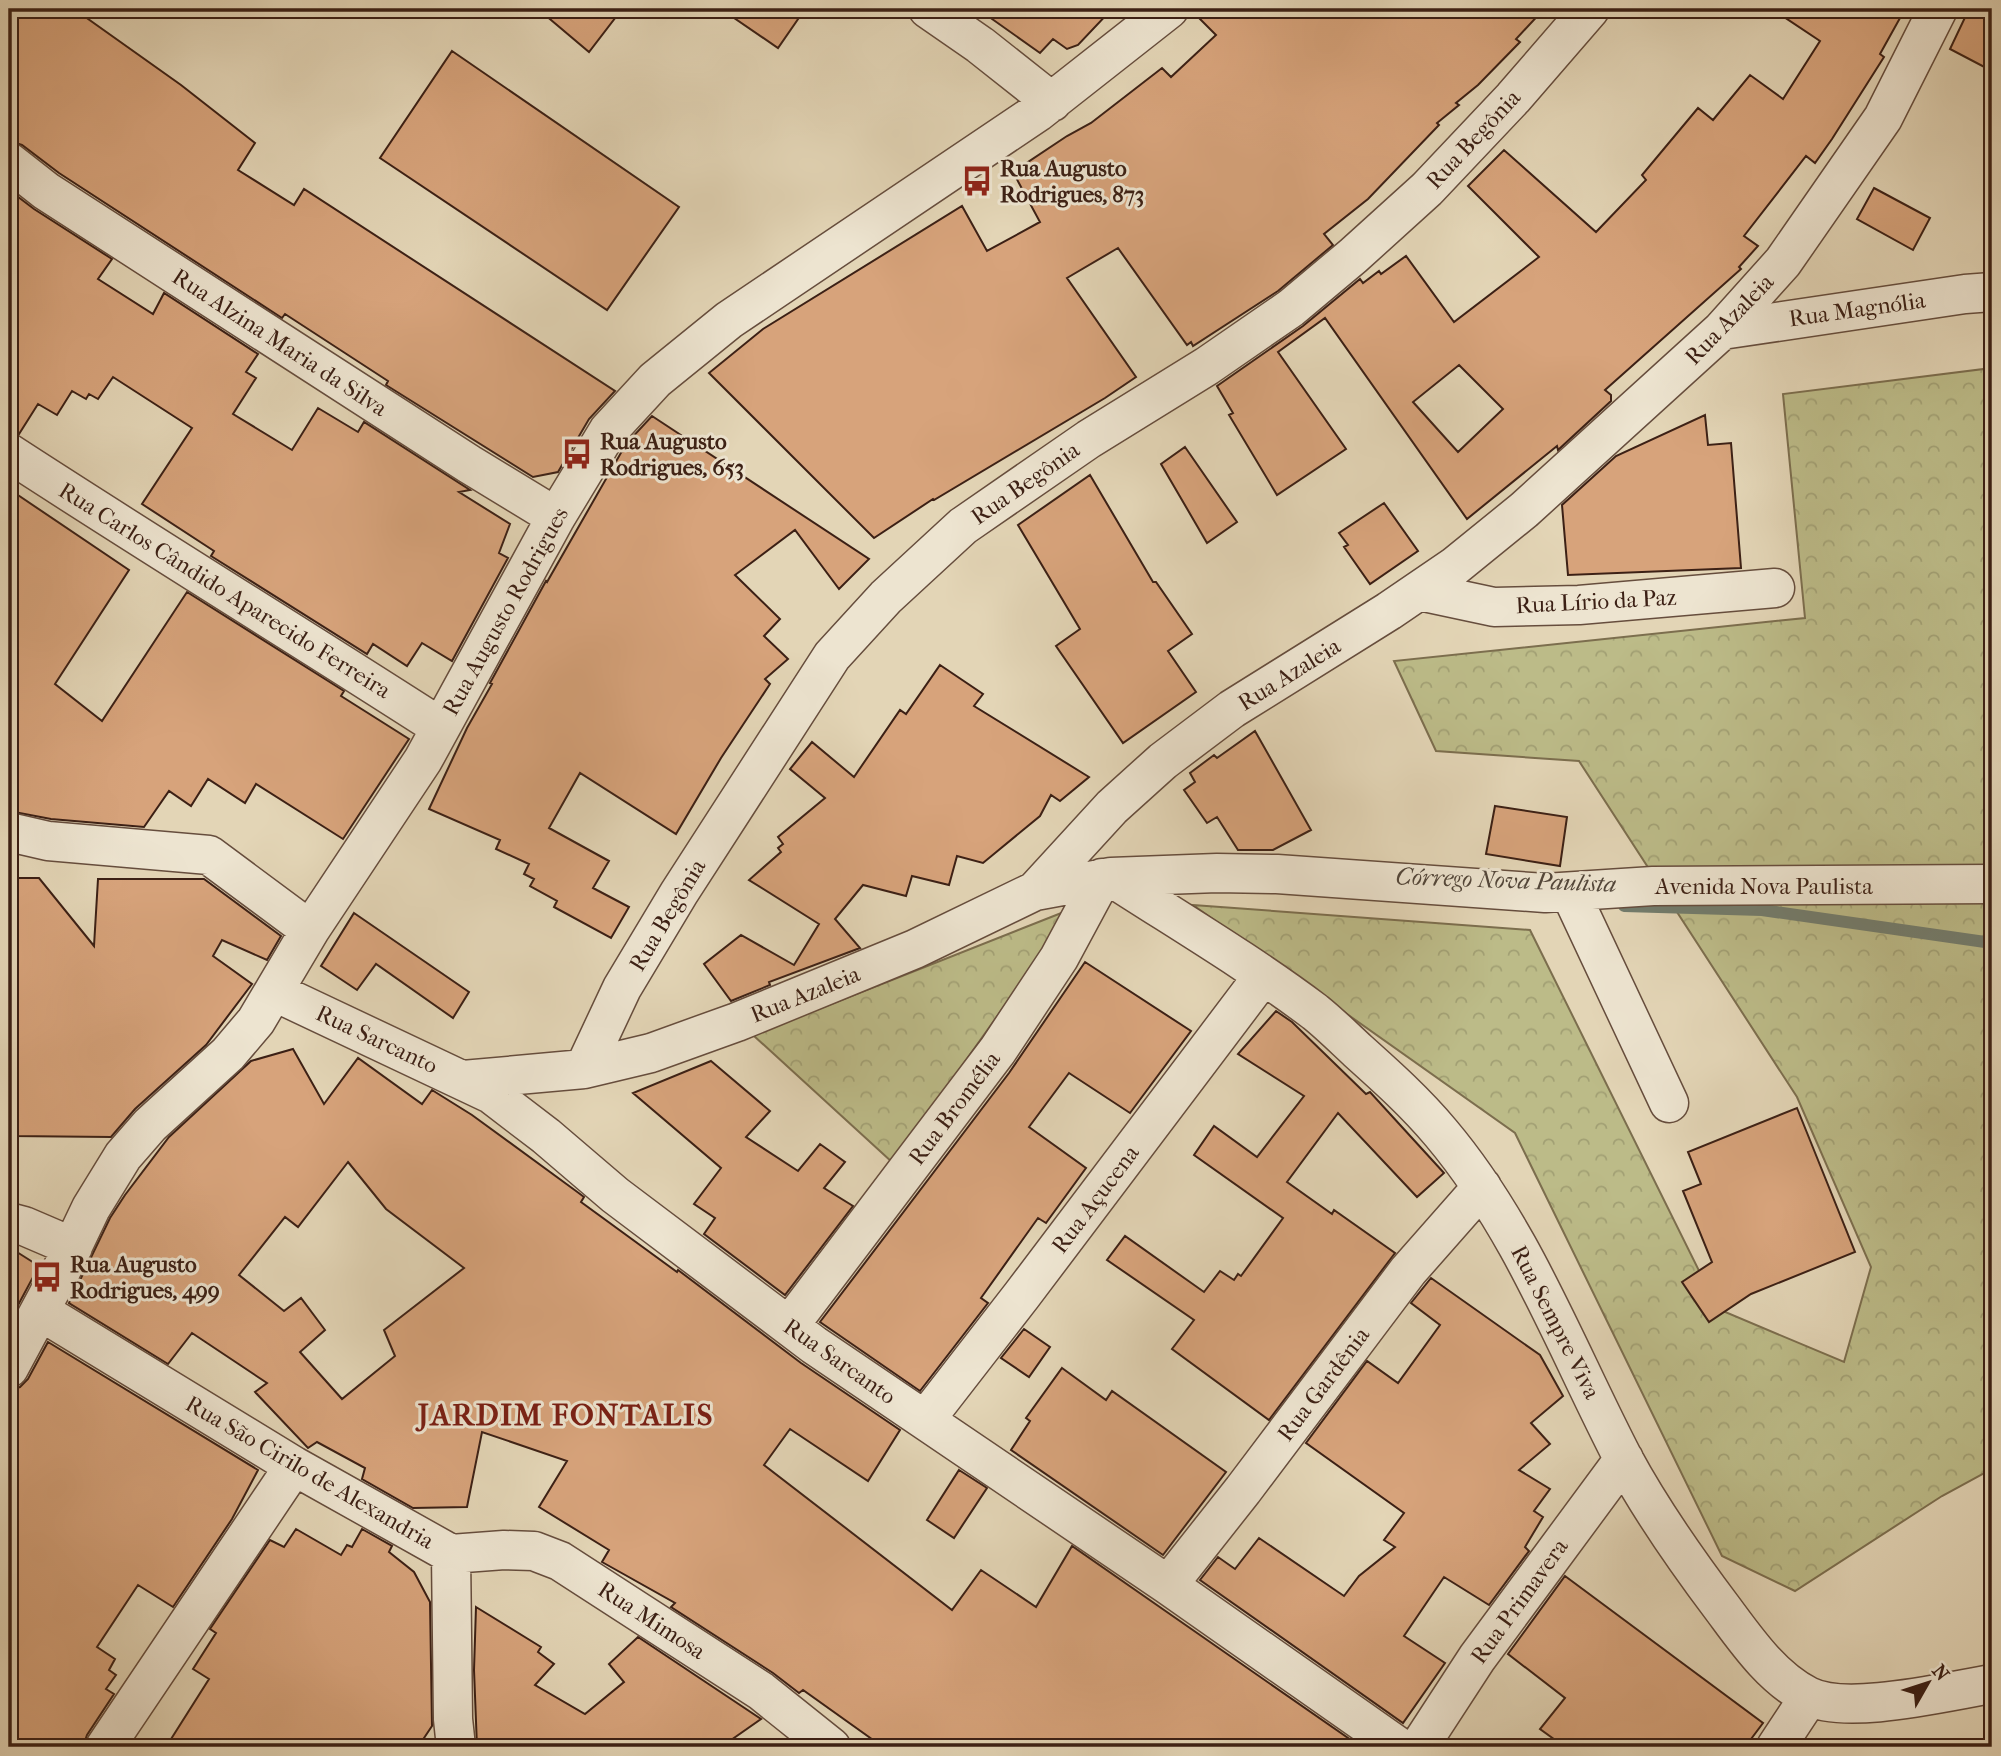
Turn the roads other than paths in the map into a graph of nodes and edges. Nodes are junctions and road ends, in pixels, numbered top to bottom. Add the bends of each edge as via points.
1 (929, 9) edge
2 (1169, 9) edge
3 (1590, 9) edge
4 (1938, 9) edge
5 (1052, 102) junction
6 (9, 162) edge
7 (1992, 292) edge
8 (1722, 330) junction
9 (9, 453) edge
10 (555, 517) junction
11 (1775, 588) dead end
12 (1419, 591) junction
13 (440, 727) junction
14 (9, 832) edge
15 (1106, 877) junction
16 (1992, 884) edge
17 (1035, 891) junction
18 (1570, 892) junction
19 (310, 930) junction
20 (1263, 976) junction
21 (275, 992) junction
22 (584, 1069) junction
23 (463, 1080) junction
24 (1669, 1103) dead end
25 (1482, 1186) junction
26 (9, 1222) edge
27 (73, 1247) junction
28 (40, 1311) junction
29 (789, 1326) junction
30 (9, 1368) edge
31 (925, 1420) junction
32 (1624, 1459) junction
33 (294, 1466) junction
34 (452, 1555) junction
35 (1168, 1585) junction
36 (1992, 1684) edge
37 (1809, 1697) junction
38 (448, 1738) edge
39 (104, 1747) edge
40 (831, 1747) edge
41 (1399, 1747) edge
42 (1419, 1747) edge
43 (1776, 1747) edge

1 - 5 street
2 - 5 street, Rua Augusto Rodrigues
3 - 22 street, Rua Begônia via 1427,189 1291,308 963,526 887,597 832,656 679,893 622,988
4 - 8 street, Rua Azaleia via 1883,118 1783,262
5 - 10 street, Rua Augusto Rodrigues via 729,320 655,380 608,432
6 - 10 street, Rua Alzina Maria da Silva via 46,191
7 - 8 street, Rua Magnólia
8 - 12 street, Rua Azaleia via 1524,510
9 - 13 street, Rua Carlos Cândido Aparecido Ferreira
10 - 13 street, Rua Augusto Rodrigues
11 - 12 street, Rua Lírio da Paz via 1578,605 1494,607
12 - 17 street, Rua Azaleia via 1232,709 1163,761 1112,807
13 - 19 street, Rua Augusto Rodrigues
14 - 19 street via 48,841 209,855
15 - 17 street, Avenida Nova Paulista
15 - 18 street, Avenida Nova Paulista via 1277,874
15 - 20 street, Rua Sempre Viva
15 - 29 street, Rua Bromélia via 998,1050
16 - 18 street, Avenida Nova Paulista via 1653,886
17 - 22 street, Rua Azaleia via 915,949 737,1022 651,1053
18 - 24 street
19 - 21 street, Rua Augusto Rodrigues
20 - 25 street, Rua Sempre Viva via 1317,1013 1388,1078 1440,1132
20 - 31 street, Rua Açucena
21 - 23 street, Rua Sarcanto
21 - 27 street, Rua Augusto Rodrigues via 228,1054 123,1156
22 - 23 street, Rua Azaleia
23 - 29 street, Rua Sarcanto via 491,1094 615,1195
25 - 32 street, Rua Sempre Viva via 1527,1264
25 - 35 street, Rua Gardênia via 1408,1271
26 - 27 street
27 - 28 street, Rua Augusto Rodrigues
28 - 30 street, Rua Augusto Rodrigues
28 - 33 street, Rua São Cirilo de Alexandria
29 - 31 street, Rua Sarcanto
31 - 35 street, Rua Sarcanto
32 - 37 street, Rua Sempre Viva via 1682,1555 1750,1645 1781,1678
32 - 42 street, Rua Primavera via 1477,1658
33 - 34 street, Rua São Cirilo de Alexandria
33 - 39 street
34 - 38 street, Rua São Cirilo de Alexandria
34 - 40 street, Rua Mimosa via 534,1551 560,1561 761,1691
35 - 41 street, Rua Sarcanto
36 - 37 street, Rua Sempre Viva via 1889,1702 1842,1703
37 - 43 street

